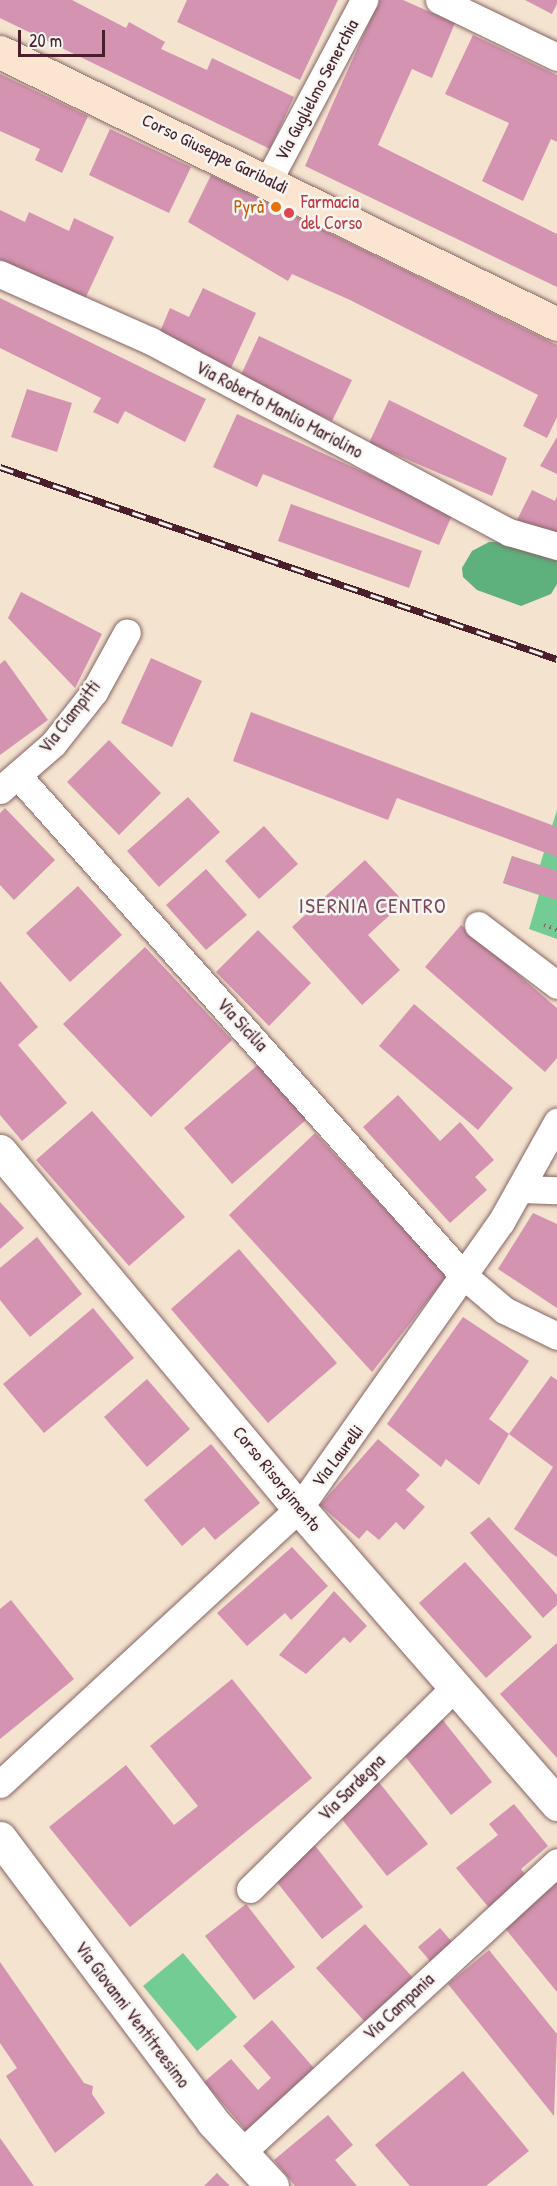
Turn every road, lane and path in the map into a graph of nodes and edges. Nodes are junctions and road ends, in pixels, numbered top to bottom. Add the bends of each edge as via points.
1 (364, 0) edge
2 (439, 0) edge
3 (0, 52) edge
4 (557, 57) edge
5 (270, 179) junction
6 (0, 274) edge
7 (557, 324) edge
8 (557, 546) edge
9 (126, 633) dead end
10 (9, 783) edge
11 (478, 925) dead end
12 (544, 925) dead end
13 (557, 930) edge
14 (557, 985) edge
15 (557, 1122) edge
16 (0, 1151) edge
17 (521, 1189) junction
18 (557, 1190) edge
19 (462, 1275) junction
20 (557, 1336) edge
21 (299, 1508) junction
22 (455, 1687) junction
23 (0, 1784) edge
24 (557, 1804) edge
25 (0, 1838) edge
26 (557, 1863) edge
27 (250, 1889) dead end
28 (242, 2152) junction
29 (272, 2186) edge

1 - 5 street, Via Guglielmo Senerchia
2 - 4 street
3 - 5 main road, Corso Giuseppe Garibaldi
5 - 7 main road, Corso Giuseppe Garibaldi
6 - 8 street, Via Roberto Manlio Mariolino via 151,341 509,532
9 - 10 street, Via Ciampitti via 94,692
10 - 19 street, Via Sicilia via 331,1121
11 - 14 street
12 - 13 path
15 - 17 street, Via Laurelli
16 - 21 street, Corso Risorgimento
17 - 18 street
17 - 19 street, Via Laurelli
19 - 20 street, Via Sicilia via 504,1310
19 - 21 street, Via Laurelli
21 - 22 street, Corso Risorgimento
21 - 23 street, Via Laurelli
22 - 24 street, Corso Risorgimento
22 - 27 street, Via Sardegna
25 - 28 street, Via Giovanni Ventitreesimo via 213,2122
26 - 28 street, Via Campania
28 - 29 street, Via Giovanni Ventitreesimo

